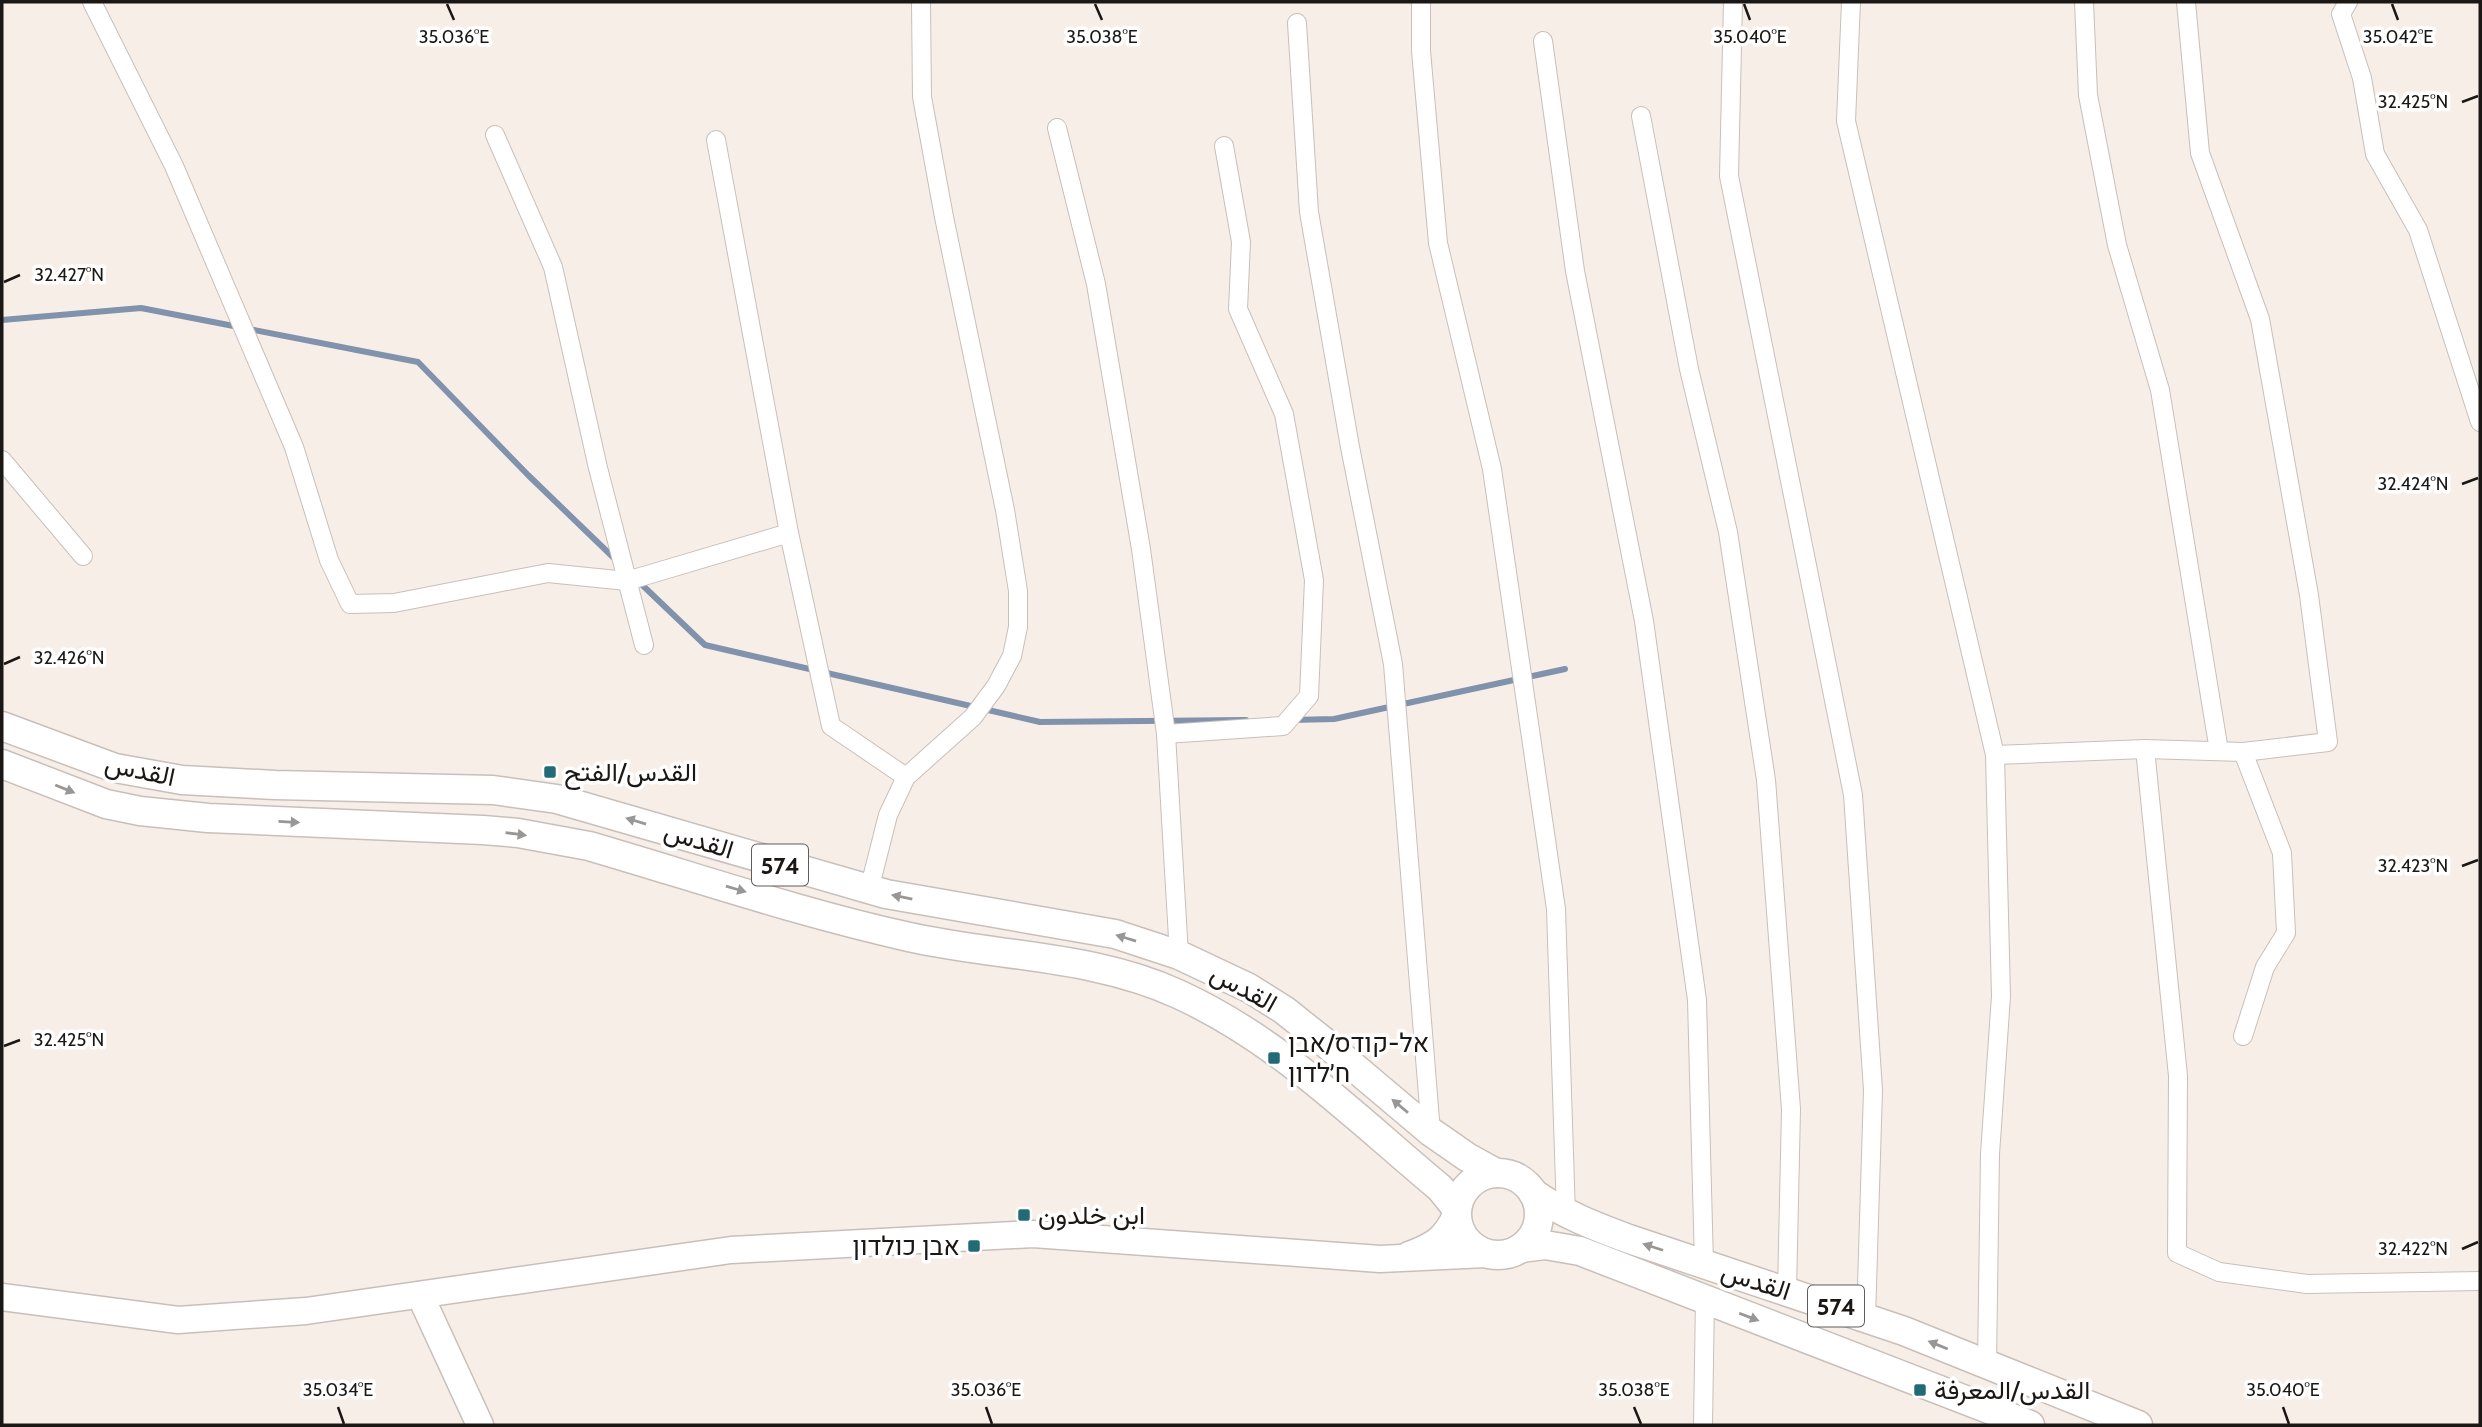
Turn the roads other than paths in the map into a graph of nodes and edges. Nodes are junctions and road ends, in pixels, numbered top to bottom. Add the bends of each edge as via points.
1 (92, 2) edge
2 (921, 2) edge
3 (1421, 2) edge
4 (1733, 2) edge
5 (1851, 2) edge
6 (2084, 2) edge
7 (2186, 2) edge
8 (2348, 2) edge
9 (1297, 23) dead end
10 (1543, 41) dead end
11 (1641, 117) dead end
12 (1057, 128) dead end
13 (495, 135) dead end
14 (716, 140) dead end
15 (1224, 146) dead end
16 (2480, 422) edge
17 (2, 460) edge
18 (789, 533) junction
19 (83, 556) dead end
20 (627, 581) junction
21 (644, 645) dead end
22 (2, 726) edge
23 (1166, 734) junction
24 (2145, 749) junction
25 (2219, 751) junction
26 (2244, 752) junction
27 (1995, 755) junction
28 (2, 764) edge
29 (906, 777) junction
30 (869, 890) junction
31 (1179, 955) junction
32 (2243, 1036) dead end
33 (1431, 1132) junction
34 (1496, 1172) junction
35 (1533, 1193) junction
36 (1457, 1212) junction
37 (1566, 1214) junction
38 (1522, 1248) junction
39 (1486, 1255) junction
40 (1401, 1258) junction
41 (1704, 1264) junction
42 (2480, 1281) edge
43 (1787, 1291) junction
44 (420, 1295) junction
45 (2, 1297) edge
46 (1705, 1299) junction
47 (1866, 1318) junction
48 (1987, 1364) junction
49 (480, 1425) edge
50 (1703, 1425) edge
51 (2030, 1425) edge
52 (2138, 1425) edge

1 - 20 street via 174,166 293,447 329,560 350,604 394,603 548,573
2 - 29 street via 922,97 1005,510 1018,592 1018,627 1012,656 973,717
3 - 37 street via 1438,243 1492,469 1556,909
4 - 47 street via 1729,176 1853,794 1873,1090
5 - 27 street via 1846,121
6 - 25 street via 2088,95 2117,245 2160,390
7 - 26 street via 2200,153 2260,319 2309,596 2328,741
8 - 16 street via 2341,14 2362,78 2375,154 2418,230
9 - 33 street via 1309,212 1393,664
10 - 41 street via 1575,271 1644,621 1695,987
11 - 43 street via 1689,369 1728,532 1766,780 1791,1110
12 - 23 street via 1097,284
13 - 20 street via 553,267
14 - 18 street
15 - 23 street via 1241,242 1238,309 1284,414 1314,580 1309,696 1283,726
17 - 19 street
18 - 20 street
18 - 29 street via 831,726
20 - 21 street
30 -> 22 main road, القدس / 574 via 557,799 493,790 182,780 115,768
23 - 31 street
24 - 25 street
24 - 27 street
24 - 42 street via 2178,1076 2177,1253 2219,1272 2307,1284
25 - 26 street
26 - 32 street via 2283,853 2286,933 2265,967
27 - 48 street via 2001,996 1990,1154
28 -> 36 main road, القدس / 574 via 106,804 161,814 483,830 558,840 912,938 1086,965 1135,979 1176,993 1249,1032 1312,1077 1440,1188
29 - 30 street via 888,815
31 -> 30 main road, القدس / 574 via 1115,934
33 -> 31 main road, القدس / 574 via 1284,1010
33 - 34 main road, القدس / 574
34 - 35 main road, 574 via 1519,1179
34 - 36 main road via 1464,1190
35 - 37 main road, القدس / 574
35 - 38 main road via 1540,1211 1538,1225
36 - 39 main road, 574 via 1465,1240
36 - 40 street via 1439,1241
41 -> 37 main road, القدس / 574
38 - 39 main road, 574 via 1511,1254
38 - 46 main road, القدس / 574 via 1552,1246 1580,1251
39 - 40 street
40 - 44 street via 1033,1234 731,1250
41 - 43 main road, القدس / 574
43 - 47 main road, القدس / 574
44 - 45 street via 306,1311 178,1320
44 - 49 street
46 - 50 street
46 -> 51 main road, القدس / 574
48 -> 47 main road, القدس / 574
48 - 52 main road, القدس / 574

